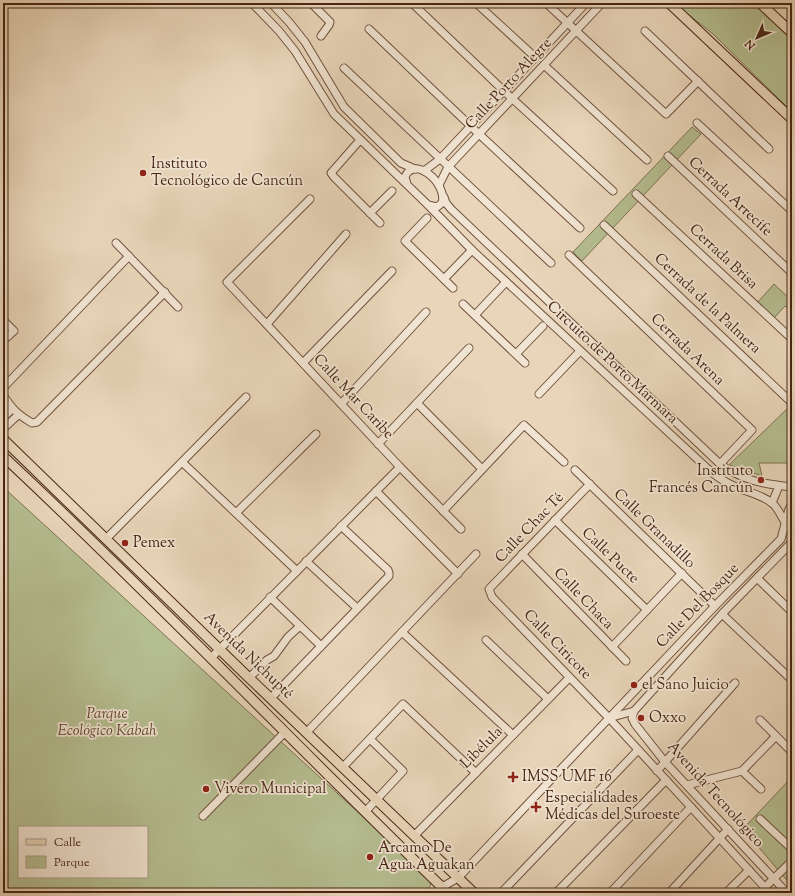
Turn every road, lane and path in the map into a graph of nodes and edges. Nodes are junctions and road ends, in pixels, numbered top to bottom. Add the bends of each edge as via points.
1 (252, 3) edge
2 (271, 3) edge
3 (311, 3) edge
4 (412, 3) edge
5 (476, 3) edge
6 (546, 3) edge
7 (586, 3) edge
8 (602, 3) edge
9 (669, 3) edge
10 (760, 3) edge
11 (288, 22) junction
12 (567, 23) junction
13 (368, 29) dead end
14 (279, 31) junction
15 (576, 31) junction
16 (645, 31) dead end
17 (792, 33) edge
18 (321, 36) dead end
19 (535, 57) junction
20 (544, 65) junction
21 (344, 68) dead end
22 (698, 81) junction
23 (504, 91) junction
24 (512, 98) junction
25 (792, 119) edge
26 (697, 123) dead end
27 (471, 127) junction
28 (479, 134) junction
29 (360, 140) junction
30 (769, 149) dead end
31 (668, 156) dead end
32 (440, 159) junction
33 (647, 160) dead end
34 (448, 167) junction
35 (416, 169) junction
36 (424, 171) junction
37 (407, 184) junction
38 (439, 186) junction
39 (392, 191) dead end
40 (613, 191) dead end
41 (636, 194) dead end
42 (444, 197) junction
43 (310, 199) dead end
44 (428, 205) junction
45 (792, 211) edge
46 (370, 213) junction
47 (427, 218) dead end
48 (380, 223) dead end
49 (604, 225) dead end
50 (580, 228) dead end
51 (346, 234) dead end
52 (116, 243) dead end
53 (472, 250) junction
54 (569, 255) dead end
55 (129, 256) junction
56 (551, 263) dead end
57 (392, 271) dead end
58 (792, 273) edge
59 (444, 279) junction
60 (506, 282) junction
61 (453, 288) dead end
62 (165, 292) junction
63 (463, 304) dead end
64 (178, 306) dead end
65 (426, 312) dead end
66 (475, 315) junction
67 (3, 320) edge
68 (267, 324) junction
69 (543, 326) dead end
70 (792, 339) edge
71 (3, 341) edge
72 (469, 348) dead end
73 (580, 351) junction
74 (516, 354) junction
75 (303, 363) junction
76 (525, 363) dead end
77 (3, 391) edge
78 (540, 394) dead end
79 (3, 395) edge
80 (246, 397) dead end
81 (417, 403) junction
82 (792, 403) edge
83 (341, 404) junction
84 (12, 409) junction
85 (18, 415) junction
86 (3, 418) edge
87 (3, 429) edge
88 (316, 434) dead end
89 (3, 439) edge
90 (378, 444) junction
91 (3, 456) edge
92 (182, 462) junction
93 (564, 462) dead end
94 (720, 464) junction
95 (400, 467) junction
96 (482, 469) junction
97 (575, 470) dead end
98 (590, 484) junction
99 (779, 486) junction
100 (792, 487) edge
101 (376, 491) junction
102 (68, 502) junction
103 (772, 503) junction
104 (792, 504) edge
105 (61, 511) junction
106 (443, 511) junction
107 (236, 513) junction
108 (555, 520) junction
109 (785, 525) junction
110 (341, 526) junction
111 (461, 529) dead end
112 (792, 530) edge
113 (781, 539) junction
114 (106, 540) junction
115 (791, 546) edge
116 (476, 554) dead end
117 (522, 554) junction
118 (306, 562) junction
119 (297, 570) junction
120 (682, 573) junction
121 (458, 574) junction
122 (757, 578) junction
123 (489, 589) joint
124 (270, 597) junction
125 (715, 606) junction
126 (357, 608) junction
127 (647, 610) junction
128 (792, 612) edge
129 (722, 614) junction
130 (300, 626) junction
131 (402, 632) junction
132 (486, 640) dead end
133 (321, 646) junction
134 (612, 647) junction
135 (219, 649) junction
136 (212, 658) junction
137 (626, 662) dead end
138 (249, 678) junction
139 (569, 678) junction
140 (792, 680) edge
141 (735, 683) dead end
142 (271, 698) junction
143 (548, 699) junction
144 (634, 711) junction
145 (608, 718) junction
146 (760, 720) dead end
147 (285, 732) junction
148 (306, 733) junction
149 (513, 735) junction
150 (776, 736) junction
151 (370, 739) junction
152 (638, 750) junction
153 (792, 752) edge
154 (665, 762) junction
155 (343, 767) junction
156 (657, 771) junction
157 (742, 771) junction
158 (476, 773) junction
159 (666, 780) junction
160 (687, 785) junction
161 (761, 789) dead end
162 (377, 800) junction
163 (691, 807) junction
164 (365, 812) junction
165 (203, 816) dead end
166 (760, 819) dead end
167 (728, 830) junction
168 (414, 836) junction
169 (720, 839) junction
170 (792, 849) edge
171 (792, 861) edge
172 (749, 870) junction
173 (458, 878) junction
174 (774, 879) junction
175 (765, 887) junction
176 (442, 891) edge
177 (785, 892) edge
178 (474, 893) edge
179 (501, 893) edge
180 (556, 893) edge
181 (610, 893) edge
182 (669, 893) edge
183 (726, 893) edge
184 (770, 893) edge

1 - 14 street, Circuito de Porto Marmara
2 - 11 street
3 - 18 street via 330,22
4 - 23 street
5 - 19 street
6 - 12 street
7 - 12 street, Calle Porto Alegre
8 - 15 street, Calle Porto Alegre
9 - 25 main road
10 - 17 main road
11 - 14 street
11 - 35 street via 314,56 344,107 402,163
12 - 15 street
12 - 19 street, Calle Porto Alegre
13 - 27 street
14 - 29 street, Circuito de Porto Marmara via 304,64 334,114
15 - 20 street, Calle Porto Alegre
15 - 22 street via 666,114
16 - 22 street
19 - 23 street, Calle Porto Alegre
20 - 24 street, Calle Porto Alegre
20 - 33 street
21 - 32 street
22 - 30 street
23 - 24 street
23 - 27 street, Calle Porto Alegre
24 - 28 street, Calle Porto Alegre
24 - 40 street
26 - 45 street
27 - 28 street
27 - 32 street, Calle Porto Alegre
28 - 34 street, Calle Porto Alegre
28 - 50 street
29 - 37 street, Circuito de Porto Marmara
29 - 46 street via 331,172
31 - 58 street, Cerrada Arrecife
32 - 34 street
32 - 36 street, Calle Porto Alegre
34 - 38 street, Calle Porto Alegre
34 - 56 street
35 - 36 street
35 - 37 street via 407,173
36 - 38 street, Circuito de Porto Marmara via 433,177
37 - 44 street, Circuito de Porto Marmara
38 - 42 street, Circuito de Porto Marmara
39 - 46 street
41 - 70 street, Cerrada Brisa
42 - 44 street via 435,208
42 - 94 street, Circuito de Porto Marmara via 451,209
43 - 68 street, Calle Mar Caribe via 227,282
44 - 53 street, Circuito de Porto Marmara
46 - 48 street
47 - 59 street via 405,241
49 - 82 street, Cerrada de la Palmera
51 - 68 street
52 - 55 street
53 - 59 street
53 - 60 street, Circuito de Porto Marmara
54 - 94 street, Cerrada Arena via 752,430
55 - 62 street
55 - 77 street
57 - 75 street
59 - 61 street
60 - 66 street
60 - 73 street, Circuito de Porto Marmara
62 - 64 street
62 - 85 street via 37,422 32,424
63 - 66 street
65 - 83 street
66 - 74 street
67 - 71 street via 14,331
68 - 75 street, Calle Mar Caribe
69 - 74 street
72 - 81 street
73 - 78 street
73 - 103 street, Circuito de Porto Marmara via 717,478 762,496
74 - 76 street
75 - 83 street, Calle Mar Caribe
79 - 84 street
80 - 92 street
81 - 90 street
81 - 96 street
83 - 90 street, Calle Mar Caribe
84 - 85 street
84 - 86 street
85 - 87 street
88 - 107 street
89 - 102 main road, Avenida Nichupté
90 - 95 street, Calle Mar Caribe
91 - 105 main road, Avenida Nichupté
92 - 107 street
92 - 114 street
93 - 96 street via 524,424
94 - 99 street, Circuito de Porto Marmara via 734,474 752,481
95 - 101 street
95 - 106 street, Calle Mar Caribe
96 - 106 street
97 - 98 street, Calle Granadillo
98 - 108 street, Calle Chac Té
98 - 120 street, Calle Granadillo
99 - 100 street, Circuito de Porto Marmara
99 - 103 street
101 - 110 street
101 - 121 street
102 - 105 main road
102 - 114 main road, Avenida Nichupté
103 - 109 street, Circuito de Porto Marmara via 778,509
104 - 109 street, Calle Del Bosque
105 - 136 main road, Avenida Nichupté
106 - 111 street, Calle Mar Caribe
107 - 119 street
108 - 117 street, Calle Chac Té
108 - 127 street, Calle Pucte
109 - 112 street
109 - 113 street, Calle Del Bosque
110 - 118 street
110 - 126 street via 390,573
113 - 115 street
113 - 125 street, Calle Del Bosque
114 - 135 main road, Avenida Nichupté
115 - 122 street, Calle Del Bosque
116 - 121 street
117 - 123 street, Calle Chac Té
117 - 134 street, Calle Chaca
118 - 119 street
118 - 126 street
119 - 124 street
120 - 125 street, Calle Granadillo
120 - 127 street
121 - 131 street
122 - 128 street
122 - 129 street, Calle Del Bosque
123 - 139 street, Calle Ciricote via 492,597
124 - 130 street
124 - 135 street
125 - 145 street, Calle Del Bosque
126 - 133 street
127 - 134 street
129 - 140 street
129 - 144 street, Calle Del Bosque
130 - 133 street
130 - 138 street via 274,656
131 - 148 street
131 - 149 street
132 - 143 street
133 - 142 street
134 - 137 street, Calle Chaca
135 - 136 street
135 - 138 main road, Avenida Nichupté
136 - 147 main road, Avenida Nichupté
138 - 142 main road, Avenida Nichupté
139 - 143 street, Libélula
139 - 145 street, Calle Ciricote
141 - 154 street
142 - 148 main road, Avenida Nichupté
143 - 149 street, Libélula
144 - 145 street
144 - 154 street, Avenida Tecnológico via 632,718 635,724
145 - 152 street, Avenida Tecnológico
145 - 173 street, Calle Del Bosque
146 - 150 street
147 - 164 main road, Avenida Nichupté
147 - 165 street
148 - 155 main road, Avenida Nichupté
149 - 158 street, Libélula
150 - 153 street
150 - 157 street
151 - 155 street
151 - 158 street via 403,704
151 - 162 street via 403,771
152 - 156 street, Avenida Tecnológico
152 - 179 street
154 - 156 street
154 - 160 street, Avenida Tecnológico
155 - 162 main road, Avenida Nichupté
156 - 159 street, Avenida Tecnológico
157 - 160 street
157 - 161 street
158 - 168 street, Libélula
159 - 163 street, Avenida Tecnológico
159 - 180 street
160 - 167 street, Avenida Tecnológico
162 - 164 street
162 - 168 main road, Avenida Nichupté
163 - 169 street, Avenida Tecnológico
163 - 181 street
164 - 176 main road, Avenida Nichupté
166 - 170 street
167 - 169 street
167 - 174 street, Avenida Tecnológico
168 - 173 main road, Avenida Nichupté
169 - 172 street, Avenida Tecnológico
169 - 182 street
171 - 174 street
172 - 175 street, Avenida Tecnológico
172 - 183 street
173 - 176 street, Calle Del Bosque
173 - 178 main road, Avenida Nichupté
174 - 175 street
174 - 177 street, Avenida Tecnológico
175 - 184 street, Avenida Tecnológico

